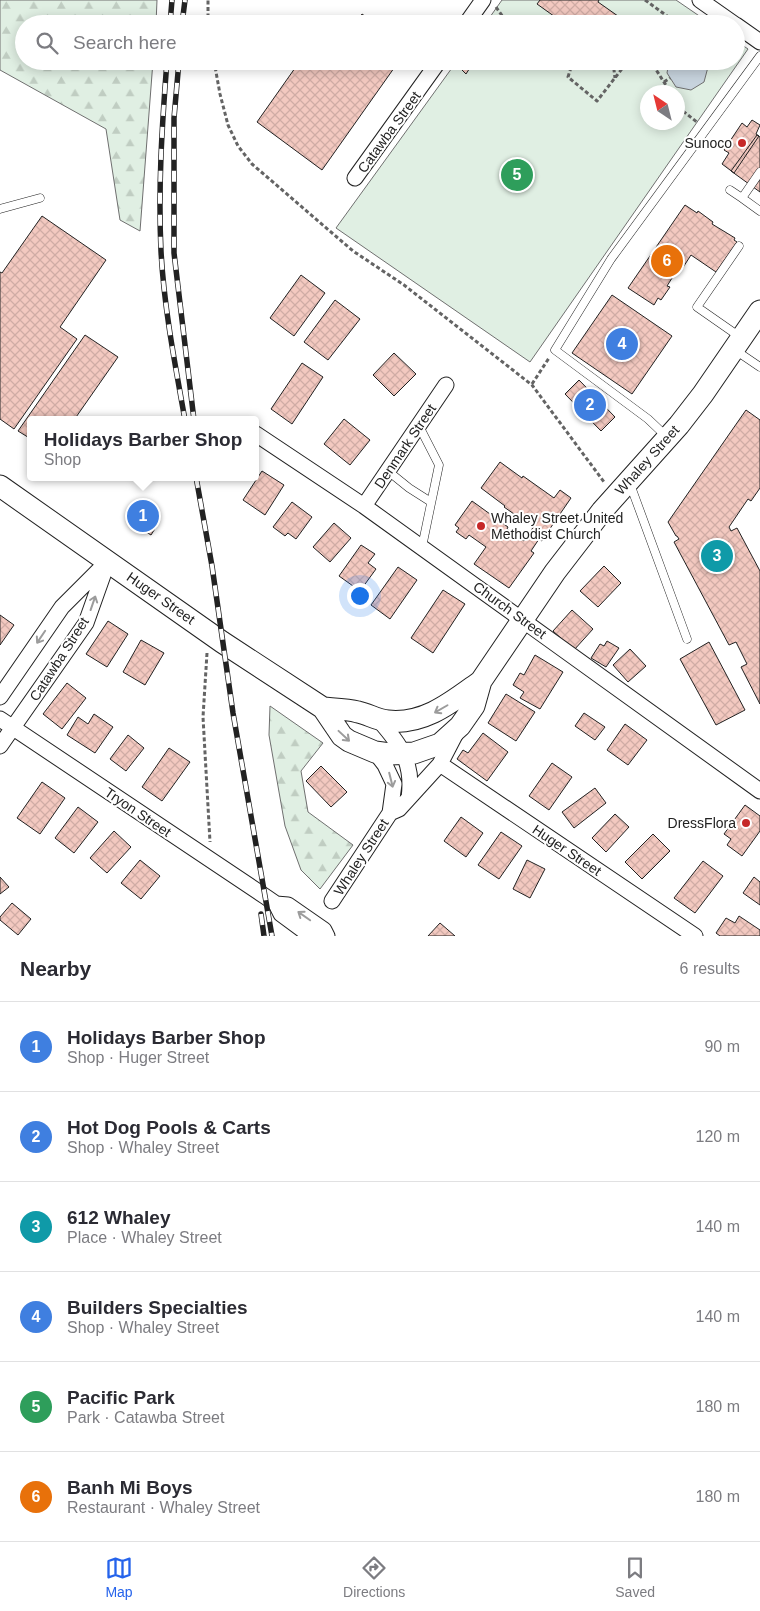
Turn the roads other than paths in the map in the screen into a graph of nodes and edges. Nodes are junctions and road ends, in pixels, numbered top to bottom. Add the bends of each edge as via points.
1 (700, 0) edge
2 (487, 2) edge
3 (475, 15) edge
4 (721, 15) edge
5 (745, 32) edge
6 (760, 42) edge
7 (760, 56) edge
8 (433, 70) edge
9 (760, 172) edge
10 (355, 178) dead end
11 (730, 190) dead end
12 (40, 198) dead end
13 (742, 198) junction
14 (0, 209) edge
15 (760, 211) edge
16 (738, 246) dead end
17 (760, 311) edge
18 (738, 344) junction
19 (760, 367) edge
20 (446, 385) dead end
21 (419, 426) junction
22 (259, 436) edge
23 (668, 438) junction
24 (388, 471) junction
25 (629, 480) junction
26 (0, 486) edge
27 (431, 502) junction
28 (364, 506) junction
29 (422, 547) junction
30 (108, 561) junction
31 (522, 619) junction
32 (687, 639) dead end
33 (481, 681) junction
34 (0, 697) edge
35 (323, 708) junction
36 (0, 719) edge
37 (378, 719) junction
38 (460, 726) junction
39 (13, 728) junction
40 (0, 746) edge
41 (375, 752) junction
42 (405, 754) junction
43 (440, 764) junction
44 (760, 791) edge
45 (409, 798) junction
46 (390, 812) junction
47 (332, 901) dead end
48 (276, 904) junction
49 (311, 936) edge
50 (327, 936) edge
51 (695, 936) edge

1 - 4 street
2 - 3 street
5 - 6 street
7 - 23 lane via 611,259 555,350 648,419
8 - 10 street, Catawba Street
9 - 13 lane
11 - 13 lane
12 - 14 lane
13 - 15 lane
16 - 18 lane via 697,307
17 - 18 main road, Whaley Street
18 - 19 lane
18 - 23 main road, Whaley Street
20 - 21 street, Denmark Street
21 - 24 street, Denmark Street
21 - 27 lane via 439,465
22 - 28 street, Church Street
23 - 25 main road, Whaley Street
24 - 27 lane
24 - 28 street, Denmark Street
25 - 31 main road, Whaley Street via 578,541
25 - 32 lane
26 - 30 main road, Huger Street
27 - 29 lane
28 - 29 street, Church Street
29 - 31 street, Church Street
30 -> 34 street, Catawba Street via 62,607
30 - 35 main road, Huger Street
39 -> 30 street, Catawba Street via 86,623
31 - 33 main road, Whaley Street
31 - 44 street, Church Street
33 -> 37 main road, Whaley Street via 436,712 420,718 404,721
33 - 38 main road, Whaley Street via 474,706
35 - 37 main road, Whaley Street via 358,712
35 -> 41 main road, Whaley Street via 342,736
36 - 39 street, Tryon Street
37 - 42 street
38 - 42 main road, Whaley Street via 440,744
38 - 43 street, Whaley Street
39 - 40 street, Catawba Street
39 - 48 street, Tryon Street
41 - 42 main road, Whaley Street
41 -> 46 street, Whaley Street via 394,784
42 - 45 street via 410,771
43 - 45 street, Whaley Street
43 - 51 street, Huger Street
45 - 46 street, Whaley Street via 399,809
46 - 47 street, Whaley Street
48 - 49 street, Tryon Street via 282,914
50 -> 48 street, Tryon Street via 324,930 288,904

